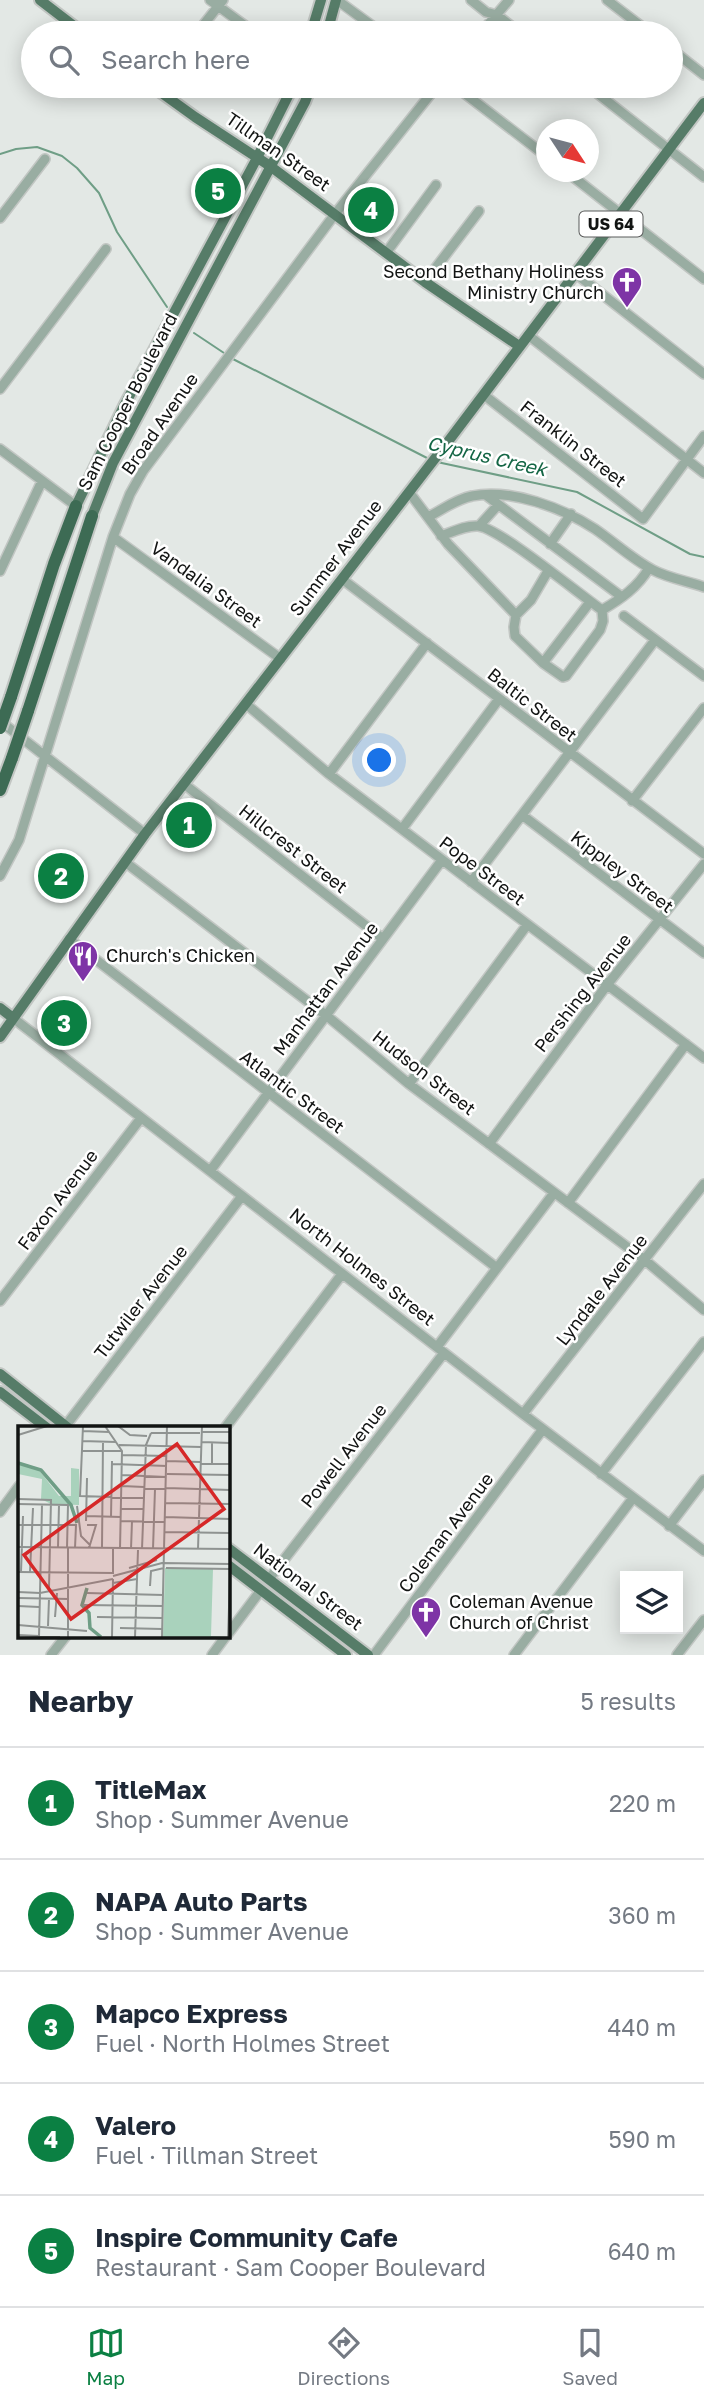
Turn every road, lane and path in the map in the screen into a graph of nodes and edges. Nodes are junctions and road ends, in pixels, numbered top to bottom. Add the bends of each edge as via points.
1 (40, 0) edge
2 (321, 0) edge
3 (337, 0) edge
4 (471, 0) edge
5 (509, 0) edge
6 (607, 0) edge
7 (217, 2) edge
8 (497, 15) junction
9 (67, 21) edge
10 (205, 21) edge
11 (240, 21) edge
12 (315, 21) edge
13 (331, 21) edge
14 (366, 21) edge
15 (492, 21) edge
16 (505, 21) edge
17 (634, 21) edge
18 (683, 58) edge
19 (704, 75) edge
20 (171, 98) edge
21 (287, 98) edge
22 (306, 98) edge
23 (427, 98) edge
24 (471, 98) edge
25 (603, 98) edge
26 (704, 103) edge
27 (536, 148) edge
28 (669, 149) junction
29 (257, 158) junction
30 (45, 159) dead end
31 (270, 166) junction
32 (704, 177) edge
33 (580, 182) edge
34 (436, 185) dead end
35 (479, 211) dead end
36 (620, 213) junction
37 (335, 214) junction
38 (0, 218) edge
39 (106, 249) dead end
40 (386, 253) junction
41 (575, 273) junction
42 (704, 279) edge
43 (425, 282) junction
44 (528, 335) junction
45 (519, 346) junction
46 (704, 374) edge
47 (0, 389) edge
48 (484, 394) junction
49 (704, 436) edge
50 (0, 449) edge
51 (687, 459) junction
52 (704, 472) edge
53 (42, 481) junction
54 (409, 492) junction
55 (485, 495) junction
56 (498, 505) junction
57 (76, 506) junction
58 (571, 514) junction
59 (92, 516) joint
60 (428, 517) junction
61 (479, 526) junction
62 (441, 536) junction
63 (113, 537) junction
64 (550, 544) junction
65 (649, 568) junction
66 (0, 571) edge
67 (548, 571) junction
68 (342, 579) junction
69 (704, 587) edge
70 (622, 597) junction
71 (590, 602) junction
72 (602, 610) junction
73 (516, 615) junction
74 (624, 616) dead end
75 (655, 640) junction
76 (427, 643) junction
77 (281, 659) junction
78 (543, 663) junction
79 (704, 676) edge
80 (499, 699) junction
81 (246, 704) junction
82 (704, 708) edge
83 (0, 721) edge
84 (0, 728) edge
85 (569, 753) junction
86 (46, 757) junction
87 (329, 774) junction
88 (184, 784) junction
89 (0, 790) edge
90 (632, 801) junction
91 (522, 815) junction
92 (401, 829) junction
93 (145, 834) junction
94 (704, 854) edge
95 (442, 860) junction
96 (125, 862) junction
97 (704, 864) edge
98 (0, 876) edge
99 (471, 882) junction
100 (660, 920) junction
101 (527, 925) junction
102 (69, 939) junction
103 (383, 939) junction
104 (704, 953) edge
105 (607, 985) junction
106 (0, 1008) edge
107 (327, 1016) junction
108 (13, 1018) junction
109 (0, 1037) edge
110 (686, 1044) junction
111 (704, 1058) edge
112 (410, 1084) junction
113 (268, 1094) junction
114 (141, 1118) junction
115 (489, 1144) junction
116 (210, 1171) junction
117 (704, 1184) edge
118 (554, 1193) junction
119 (242, 1196) junction
120 (568, 1203) junction
121 (646, 1261) junction
122 (497, 1268) junction
123 (342, 1274) junction
124 (0, 1301) edge
125 (704, 1310) edge
126 (704, 1342) edge
127 (440, 1350) junction
128 (0, 1374) edge
129 (0, 1392) edge
130 (523, 1415) junction
131 (46, 1426) edge
132 (65, 1426) edge
133 (67, 1426) edge
134 (226, 1426) edge
135 (543, 1429) junction
136 (601, 1474) junction
137 (704, 1480) edge
138 (18, 1487) edge
139 (632, 1498) junction
140 (0, 1512) edge
141 (669, 1526) junction
142 (229, 1549) edge
143 (704, 1551) edge
144 (229, 1566) edge
145 (269, 1579) junction
146 (261, 1590) junction
147 (704, 1620) edge
148 (229, 1632) edge
149 (64, 1638) edge
150 (225, 1638) edge
151 (51, 1655) edge
152 (212, 1655) edge
153 (346, 1655) edge
154 (368, 1655) edge
155 (374, 1655) edge
156 (514, 1655) edge
157 (677, 1655) edge

1 - 9 main road
2 - 12 main road
3 - 13 main road
3 - 14 street
4 - 8 street
5 - 8 street
6 - 17 street
7 - 10 street
7 - 11 street
8 - 15 street
8 - 16 street
18 - 19 street
20 - 29 main road, Tillman Street
21 - 29 main road, Sam Cooper Boulevard
22 - 31 main road, Sam Cooper Boulevard
23 - 37 street, Broad Avenue
24 - 27 street
25 - 28 street
26 - 28 main road, Summer Avenue / US 64
28 - 32 street
28 - 36 main road, Summer Avenue / US 64
29 - 31 main road, Tillman Street
29 - 57 main road, Sam Cooper Boulevard via 124,405
30 - 38 street
31 - 37 main road, Tillman Street
31 - 59 main road, Sam Cooper Boulevard via 113,463
33 - 36 street
34 - 40 street
35 - 43 street
36 - 41 main road, Summer Avenue / US 64
36 - 42 street
37 - 40 main road, Tillman Street
37 - 63 street, Broad Avenue via 143,471
39 - 47 street
40 - 43 main road, Tillman Street
41 - 44 main road, Summer Avenue / US 64
41 - 46 street
43 - 45 main road, Tillman Street
44 - 45 main road, Summer Avenue / US 64
44 - 51 street
45 - 48 main road, Summer Avenue / US 64
48 - 51 street, Franklin Street via 643,519
48 - 54 main road, Summer Avenue / US 64
49 - 51 street
50 - 53 street
51 - 52 street
53 - 57 street
53 - 66 street
54 - 60 street
54 - 68 main road, Summer Avenue / US 64
55 - 56 street
55 - 58 street via 543,503
55 - 60 street via 462,499
56 - 61 street
56 - 64 street
57 - 84 highway, Sam Cooper Boulevard, bridge
58 - 64 street
58 - 65 street
59 - 89 highway, Sam Cooper Boulevard, bridge
60 - 62 street
61 - 62 street
61 - 67 street
62 - 73 street
63 - 77 street, Vandalia Street
63 - 86 street, Broad Avenue
64 - 70 street
65 - 69 street
65 - 70 street
67 - 71 street
67 - 73 street
68 - 76 street, Baltic Street
68 - 77 main road, Summer Avenue / US 64
70 - 72 street
71 - 72 street
71 - 78 street
72 - 78 street via 600,630 566,676
73 - 78 street via 516,636
74 - 75 street
75 - 79 street
75 - 85 street
76 - 80 street, Baltic Street
76 - 87 street
77 - 81 main road, Summer Avenue / US 64
80 - 85 street, Baltic Street
80 - 92 street
81 - 87 street, Pope Street
81 - 88 main road, Summer Avenue / US 64
82 - 90 street
83 - 86 street
85 - 90 street, Baltic Street
85 - 91 street
86 - 93 street
86 - 98 street, Broad Avenue via 19,840
87 - 92 street, Pope Street
88 - 93 main road, Summer Avenue / US 64
88 - 103 street, Hillcrest Street
90 - 94 street, Baltic Street
91 - 99 street
91 - 100 street, Kippley Street
92 - 95 street, Pope Street
93 - 96 main road, Summer Avenue / US 64
95 - 99 street, Pope Street
95 - 103 street, Manhattan Avenue
96 - 102 main road, Summer Avenue / US 64
96 - 107 street, Hudson Street
97 - 100 street, Pershing Avenue
99 - 101 street, Pope Street
100 - 104 street, Kippley Street
100 - 105 street, Pershing Avenue
101 - 105 street, Pope Street
101 - 112 street
102 - 108 main road, Summer Avenue / US 64
102 - 113 street, Atlantic Street
103 - 107 street, Manhattan Avenue
105 - 110 street, Pope Street
105 - 115 street, Pershing Avenue
106 - 108 main road, North Holmes Street
107 - 112 street, Hudson Street
107 - 113 street, Manhattan Avenue
108 - 109 main road, Summer Avenue / US 64
108 - 114 street, North Holmes Street
110 - 111 street, Pope Street
110 - 120 street
112 - 115 street, Hudson Street
113 - 116 street, Manhattan Avenue
113 - 122 street, Atlantic Street
114 - 116 street, North Holmes Street
114 - 124 street, Faxon Avenue
115 - 118 street, Hudson Street
116 - 119 street, North Holmes Street
117 - 121 street, Lyndale Avenue
118 - 120 street, Hudson Street
118 - 122 street, Powell Avenue
119 - 123 street, North Holmes Street
119 - 133 street, Tutwiler Avenue
120 - 121 street, Hudson Street
121 - 125 street, Hudson Street
121 - 130 street, Lyndale Avenue
122 - 127 street, Powell Avenue
123 - 127 street, North Holmes Street
123 - 134 street
126 - 136 street
127 - 130 street, North Holmes Street
127 - 145 street, Powell Avenue
128 - 132 main road
129 - 131 main road
130 - 135 street, North Holmes Street
135 - 136 street, North Holmes Street
135 - 155 street, Coleman Avenue
136 - 139 street, North Holmes Street
137 - 141 street
138 - 140 street
139 - 141 street, North Holmes Street
139 - 156 street
141 - 143 street, North Holmes Street
142 - 145 main road, National Street
144 - 146 main road, National Street
145 - 154 main road, National Street
146 - 148 street
146 - 153 main road, National Street
147 - 157 street
149 - 151 street
150 - 152 street

